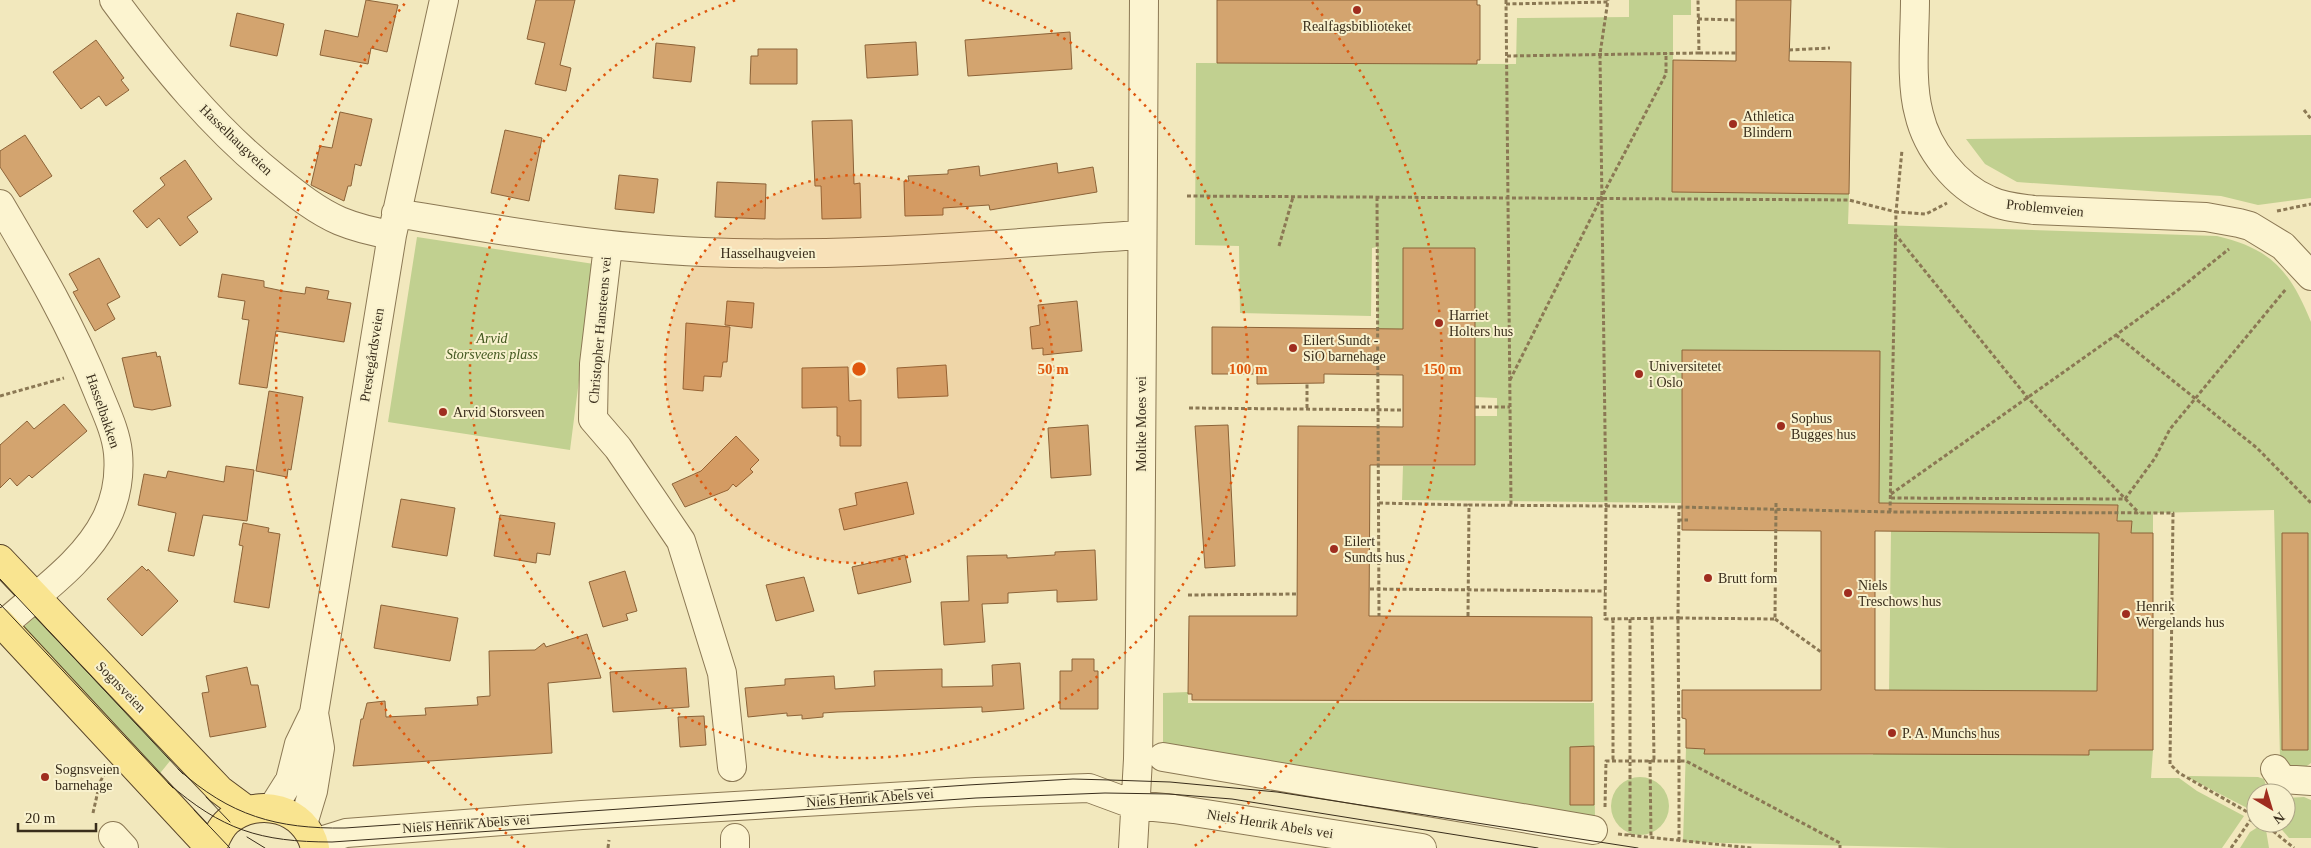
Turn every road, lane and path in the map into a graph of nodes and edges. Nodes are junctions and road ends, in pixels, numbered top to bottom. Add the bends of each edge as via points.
1 (114, 0) edge
2 (444, 0) edge
3 (1144, 0) edge
4 (1698, 0) edge
5 (1915, 0) edge
6 (1608, 1) edge
7 (1506, 2) edge
8 (1698, 20) junction
9 (1736, 20) dead end
10 (1830, 48) dead end
11 (1789, 50) dead end
12 (1666, 53) junction
13 (1699, 53) junction
14 (1736, 53) dead end
15 (1600, 54) junction
16 (1507, 56) junction
17 (2304, 110) dead end
18 (2311, 119) edge
19 (1902, 146) dead end
20 (1187, 196) dead end
21 (1293, 197) junction
22 (1377, 197) junction
23 (1508, 197) junction
24 (1601, 198) junction
25 (1951, 200) dead end
26 (0, 204) edge
27 (2311, 204) edge
28 (1896, 212) junction
29 (2266, 221) junction
30 (394, 224) junction
31 (1895, 234) junction
32 (1141, 235) junction
33 (608, 246) junction
34 (1279, 246) dead end
35 (2310, 276) edge
36 (2116, 335) junction
37 (89, 369) junction
38 (1510, 381) junction
39 (1307, 383) dead end
40 (0, 396) edge
41 (2027, 397) junction
42 (2196, 398) junction
43 (1475, 407) dead end
44 (1510, 407) junction
45 (1188, 408) dead end
46 (1307, 408) junction
47 (1378, 410) junction
48 (1403, 410) dead end
49 (1891, 496) junction
50 (2125, 499) junction
51 (1378, 503) junction
52 (1776, 503) dead end
53 (2311, 503) edge
54 (1469, 505) junction
55 (1511, 506) junction
56 (1606, 506) junction
57 (1678, 507) junction
58 (1776, 509) junction
59 (1890, 512) junction
60 (2139, 513) junction
61 (1678, 520) junction
62 (1688, 520) dead end
63 (0, 560) edge
64 (1370, 589) dead end
65 (1379, 589) junction
66 (1468, 590) junction
67 (1605, 591) junction
68 (1298, 594) dead end
69 (1188, 595) dead end
70 (35, 596) junction
71 (1379, 616) dead end
72 (1468, 616) dead end
73 (1678, 618) junction
74 (1613, 619) junction
75 (1630, 619) junction
76 (1652, 619) junction
77 (1775, 619) junction
78 (1, 623) edge
79 (1821, 652) dead end
80 (314, 713) junction
81 (1163, 757) dead end
82 (1630, 760) junction
83 (1652, 760) junction
84 (1613, 761) junction
85 (1680, 761) junction
86 (732, 767) dead end
87 (2275, 769) dead end
88 (106, 770) dead end
89 (2311, 781) edge
90 (1135, 805) junction
91 (260, 808) junction
92 (2246, 810) edge
93 (93, 814) dead end
94 (2246, 827) edge
95 (1599, 831) junction
96 (2275, 833) edge
97 (1630, 835) junction
98 (310, 838) edge
99 (1651, 838) junction
100 (1679, 841) junction
101 (211, 848) edge
102 (1133, 848) edge
103 (1422, 848) edge
104 (1752, 848) edge
105 (1840, 848) edge
106 (2231, 848) edge
107 (2294, 848) edge

1 - 30 street, Hasselhaugveien via 191,96 258,164 321,212 355,227
2 - 30 street, Prestegårdsveien
3 - 32 street, Moltke Moes vei
4 - 8 path
5 - 29 street, Problemveien via 1918,114 1938,154 1964,185 1988,200 2034,210 2206,217 2240,223
6 - 7 path
6 - 15 path
7 - 16 path
8 - 9 path
8 - 13 path
10 - 11 path
12 - 13 path
12 - 15 path
12 - 24 path via 1666,74
13 - 14 path
15 - 16 path
15 - 24 path
16 - 23 path
17 - 18 path
19 - 28 path
20 - 21 path
21 - 22 path
21 - 34 path
22 - 23 path
22 - 47 path
23 - 24 path
23 - 38 path
24 - 28 path via 1849,200
24 - 38 path
24 - 56 path
25 - 28 path via 1926,214
26 - 37 street, Hasselbakken via 76,339
27 - 29 path
28 - 31 path
29 - 35 street, Problemveien
29 - 36 path
30 - 33 street, Hasselhaugveien
30 - 80 street, Prestegårdsveien
31 - 41 path
31 - 49 path
32 - 33 street, Hasselhaugveien via 870,253 712,253
32 - 90 street, Moltke Moes vei via 1140,636
33 - 86 street, Christopher Hansteens vei via 594,364 593,419 618,448 681,541 722,673
35 - 42 path via 2292,282
36 - 41 path
36 - 42 path
37 - 40 path
37 - 70 street, Hasselbakken via 114,434 118,468 116,492 94,537 79,556
38 - 44 path
39 - 46 path
41 - 49 path
41 - 50 path
42 - 50 path via 2170,429 2155,458
42 - 53 path via 2257,448
43 - 44 path
44 - 55 path
45 - 46 path
46 - 47 path
47 - 48 path
47 - 51 path
49 - 50 path
49 - 59 path
50 - 60 path
51 - 54 path
51 - 65 path
52 - 58 path
54 - 55 path
54 - 66 path
55 - 56 path
56 - 57 path
56 - 67 path
57 - 58 path
57 - 61 path
58 - 59 path
58 - 77 path
59 - 60 path
60 - 92 path via 2172,513 2170,764 2179,773
61 - 62 path
61 - 73 path
63 - 70 main road, Sognsveien
64 - 65 path
65 - 66 path
65 - 71 path
66 - 67 path
66 - 72 path
67 - 74 path via 1605,619
68 - 69 path
70 - 78 street, Hasselbakken
70 - 91 main road, Sognsveien via 220,790
73 - 76 path
73 - 77 path
73 - 85 path
74 - 75 path
74 - 84 path
75 - 76 path
75 - 82 path
76 - 83 path
77 - 79 path
78 - 101 main road
80 - 91 street, Prestegårdsveien via 299,744 290,780
80 - 98 street, Prestegårdsveien via 320,748
81 - 95 street
82 - 83 path
82 - 84 path
82 - 97 path
83 - 85 path
83 - 99 path
84 - 95 path via 1606,761
85 - 100 path
85 - 105 path via 1686,761 1840,843
87 - 89 street via 2282,779
88 - 93 path
90 - 98 street, Niels Henrik Abels vei via 1089,788 955,792 582,815
90 - 102 street, Moltke Moes vei
90 - 103 street, Niels Henrik Abels vei
91 - 98 main road, Sognsveien via 295,817
91 - 101 main road via 226,823
94 - 106 path
95 - 97 path
96 - 107 path
97 - 99 path
99 - 100 path
100 - 104 path

